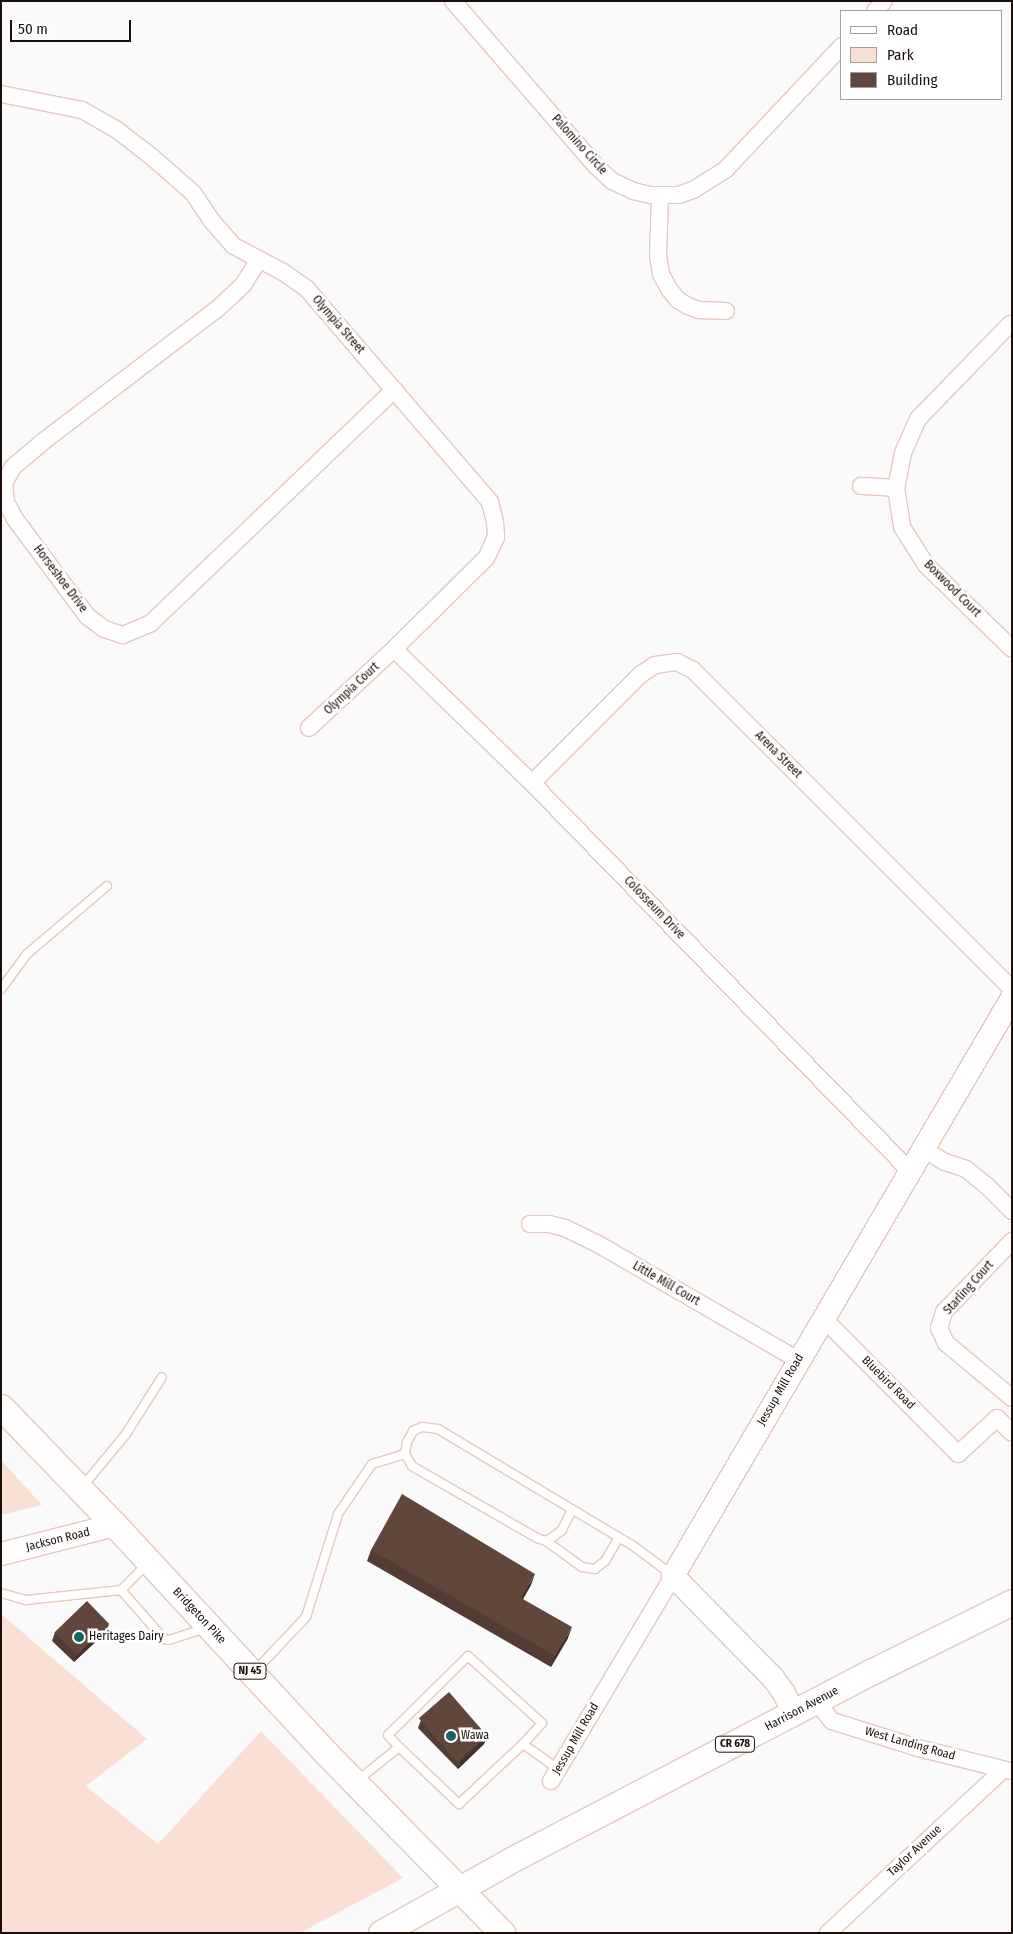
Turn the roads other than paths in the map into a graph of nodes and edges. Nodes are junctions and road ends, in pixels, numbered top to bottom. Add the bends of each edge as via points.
1 (453, 1) edge
2 (840, 48) edge
3 (1, 94) edge
4 (660, 195) junction
5 (258, 261) junction
6 (726, 311) dead end
7 (1010, 324) dead end
8 (394, 390) junction
9 (862, 486) dead end
10 (896, 488) junction
11 (394, 649) junction
12 (1012, 649) edge
13 (309, 728) dead end
14 (532, 783) junction
15 (107, 886) dead end
16 (1, 989) edge
17 (1012, 989) edge
18 (1012, 998) edge
19 (923, 1149) junction
20 (910, 1171) junction
21 (1012, 1211) edge
22 (530, 1224) dead end
23 (1012, 1241) edge
24 (823, 1318) junction
25 (798, 1360) junction
26 (162, 1377) dead end
27 (1012, 1400) edge
28 (1, 1407) edge
29 (997, 1418) junction
30 (1012, 1433) edge
31 (405, 1454) junction
32 (80, 1490) junction
33 (572, 1510) junction
34 (114, 1525) junction
35 (619, 1538) junction
36 (546, 1541) junction
37 (1, 1554) edge
38 (149, 1562) junction
39 (673, 1576) junction
40 (121, 1590) junction
41 (1, 1593) edge
42 (1012, 1602) edge
43 (209, 1627) junction
44 (252, 1674) junction
45 (817, 1702) junction
46 (794, 1713) junction
47 (522, 1744) junction
48 (398, 1747) junction
49 (1007, 1771) edge
50 (555, 1775) joint
51 (355, 1782) junction
52 (460, 1889) junction
53 (495, 1931) edge
54 (381, 1933) edge
55 (828, 1933) edge

1 - 4 street, Palomino Circle via 612,181 633,192
2 - 4 street, Palomino Circle via 726,169 693,190 679,195
3 - 5 street, Olympia Street via 82,110 117,130 193,193 234,246
4 - 6 street via 658,255 661,274 669,289 688,306 699,310
5 - 8 street, Olympia Street via 283,272 307,289
5 - 8 street, Horseshoe Drive via 243,285 217,309 13,466 4,484 6,502 14,520 87,616 104,629 123,635 150,623
7 - 10 street, Boxwood Court via 918,419 903,453
8 - 11 street, Olympia Street via 490,502 496,537 476,570
9 - 10 street
10 - 12 street, Boxwood Court via 902,527 926,564
11 - 13 street, Olympia Court
11 - 14 street, Colosseum Drive
14 - 17 street, Arena Street via 640,675 655,665 677,662 693,670
14 - 20 street, Colosseum Drive
15 - 16 lane via 27,954
18 - 19 street, Jessup Mill Road
19 - 20 street, Jessup Mill Road
19 - 21 street via 973,1174
20 - 24 street, Jessup Mill Road
22 - 25 street, Little Mill Court via 565,1228 598,1244
23 - 27 street, Starling Court via 944,1312 939,1328 946,1343
24 - 25 street, Jessup Mill Road
24 - 29 street, Bluebird Road via 958,1454
25 - 39 street, Jessup Mill Road
26 - 32 lane via 126,1434
27 - 29 street
28 - 32 main road, Bridgeton Pike / NJ 45
29 - 30 street
31 - 33 lane via 406,1442 413,1431 431,1427
31 - 36 lane via 412,1466
31 - 44 lane via 372,1464 338,1514 306,1618
32 - 34 main road, Bridgeton Pike / NJ 45
33 - 35 lane
33 - 36 lane via 562,1530
34 - 37 street, Jackson Road
34 - 38 main road, Bridgeton Pike / NJ 45
35 - 36 lane via 605,1561 595,1569 582,1567
35 - 39 lane
38 - 40 lane
38 - 43 main road, Bridgeton Pike / NJ 45
39 - 46 street via 773,1678
39 - 50 street, Jessup Mill Road
40 - 41 lane via 26,1600
40 - 43 lane via 164,1638 169,1640
42 - 45 main road, Harrison Avenue / CR 678
43 - 44 main road, Bridgeton Pike / NJ 45
44 - 51 main road, Bridgeton Pike / NJ 45
45 - 46 main road, Harrison Avenue / CR 678
45 - 49 street, West Landing Road via 832,1720 918,1748
46 - 52 main road, Harrison Avenue / CR 678
47 - 48 lane via 459,1804
47 - 48 lane via 542,1722 468,1656 388,1735
47 - 50 lane
48 - 51 lane
49 - 55 street, Taylor Avenue
51 - 52 main road, Bridgeton Pike / NJ 45
52 - 53 main road, Bridgeton Pike / NJ 45
52 - 54 main road, CR 678 via 409,1922

